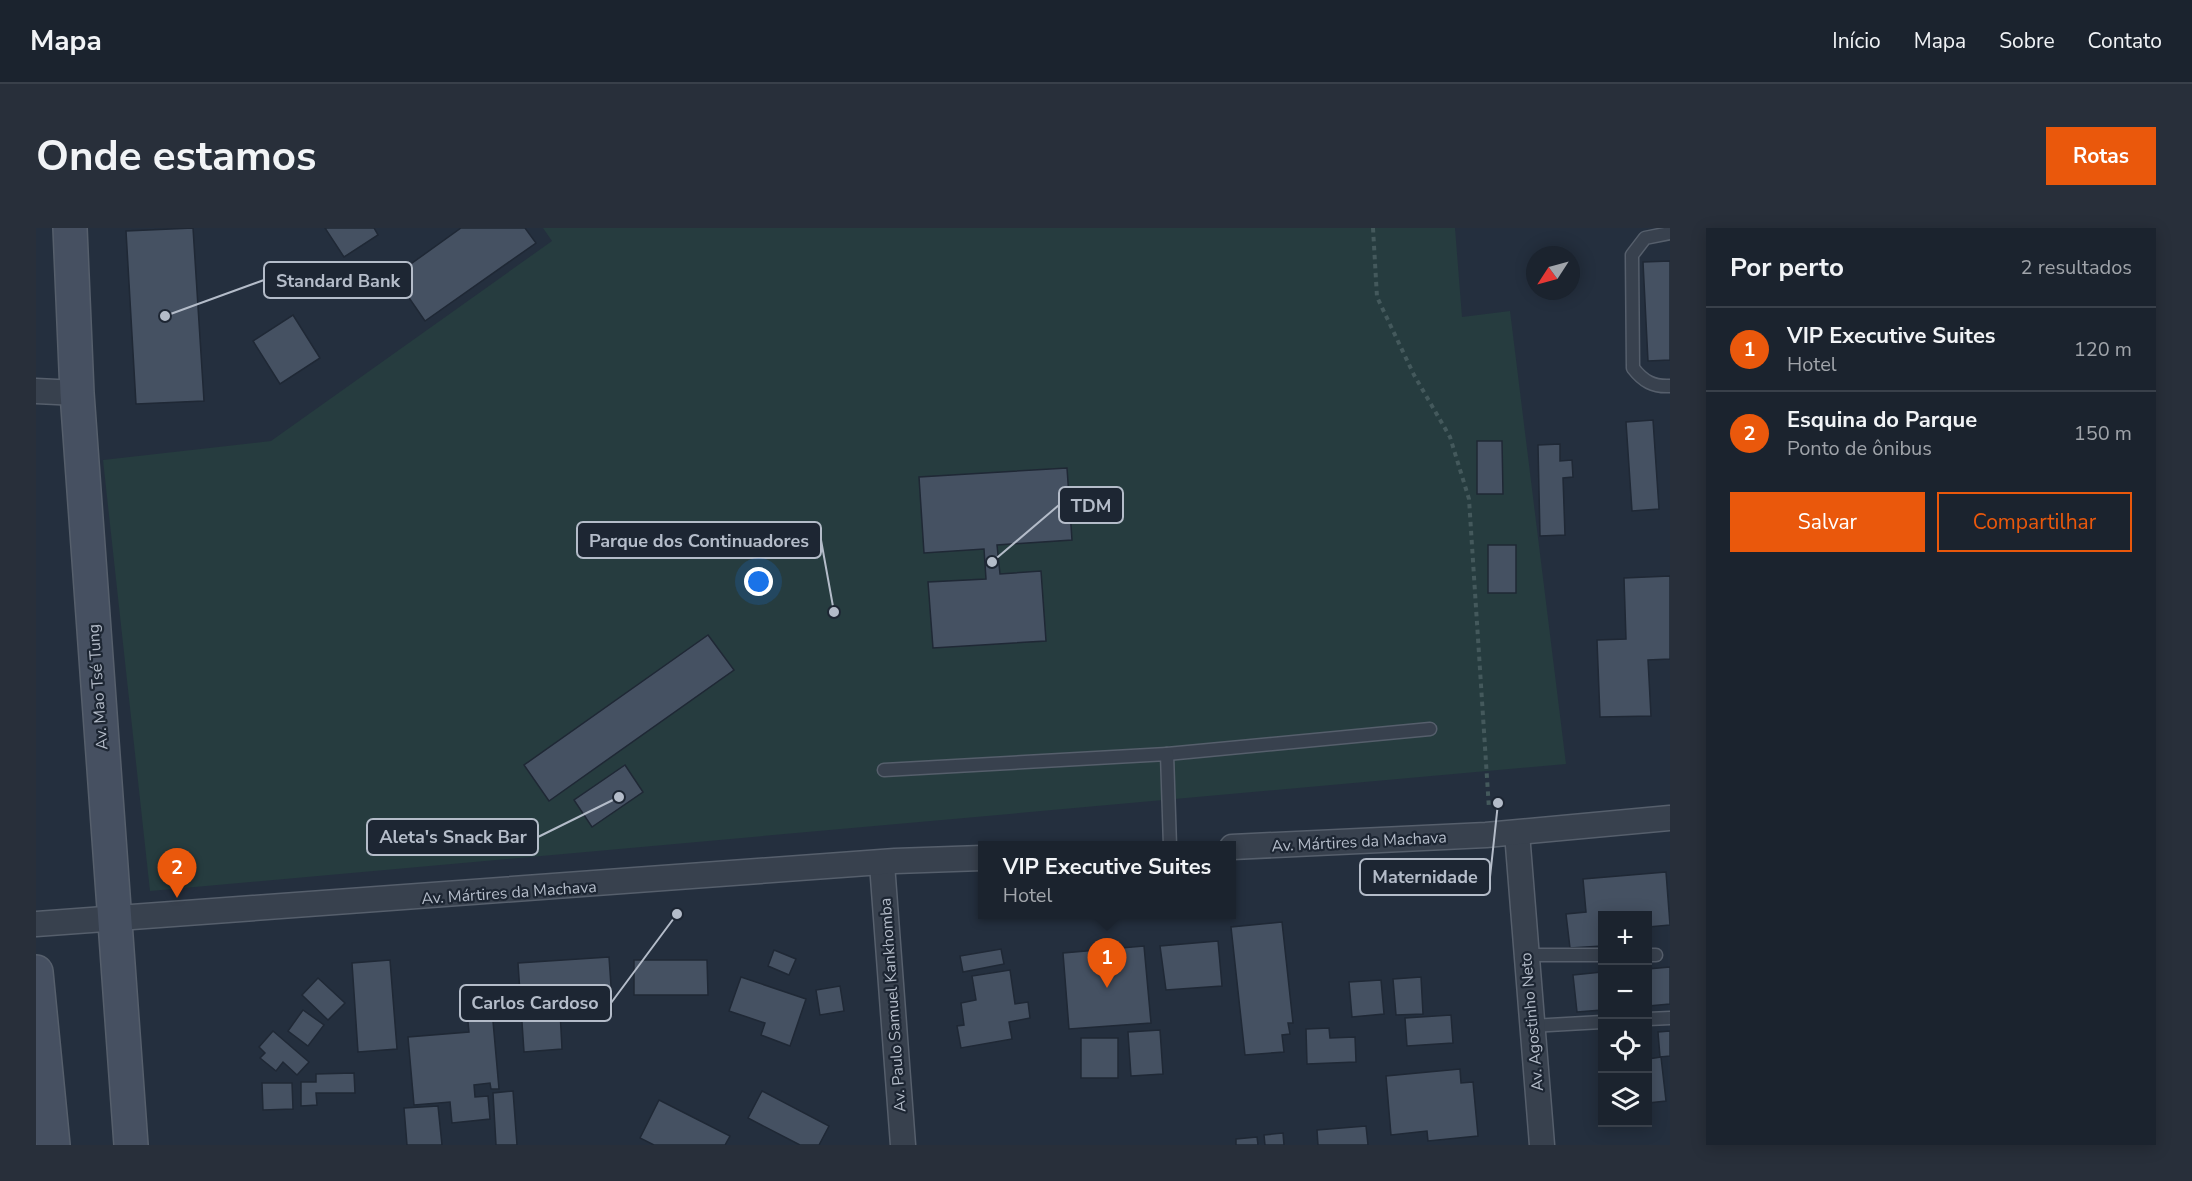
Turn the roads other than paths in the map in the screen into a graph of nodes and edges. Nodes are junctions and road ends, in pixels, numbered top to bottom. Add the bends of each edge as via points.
1 (70, 228) edge
2 (1670, 233) edge
3 (1670, 386) edge
4 (36, 391) edge
5 (77, 393) junction
6 (1430, 729) dead end
7 (1167, 754) junction
8 (884, 770) dead end
9 (1670, 818) edge
10 (1517, 833) junction
11 (1170, 841) edge
12 (1236, 847) edge
13 (978, 858) edge
14 (882, 864) junction
15 (113, 920) junction
16 (36, 924) edge
17 (1525, 955) junction
18 (1598, 955) edge
19 (36, 972) edge
20 (1670, 1018) edge
21 (1652, 1019) edge
22 (1598, 1022) edge
23 (1531, 1026) junction
24 (53, 1145) edge
25 (131, 1145) edge
26 (903, 1145) edge
27 (1542, 1145) edge

1 - 5 main road, Av. Mao Tsé Tung
2 - 3 lane via 1645,238 1632,255 1633,368 1655,386
4 - 5 street
5 - 15 main road, Av. Mao Tsé Tung
6 - 7 lane
7 - 8 lane
7 - 11 lane
9 - 10 street, Av. Mártires da Machava
10 - 12 street, Av. Mártires da Machava
10 - 17 street, Av. Agostinho Neto
13 - 14 street, Av. Mártires da Machava
14 - 15 street, Av. Mártires da Machava
14 - 26 street, Av. Paulo Samuel Kankhomba
15 - 16 street, Av. Mártires da Machava
15 - 25 main road, Av. Mao Tsé Tung
17 - 18 lane
17 - 23 street, Av. Agostinho Neto
19 - 24 main road
20 - 21 lane
22 - 23 lane
23 - 27 street, Av. Agostinho Neto

